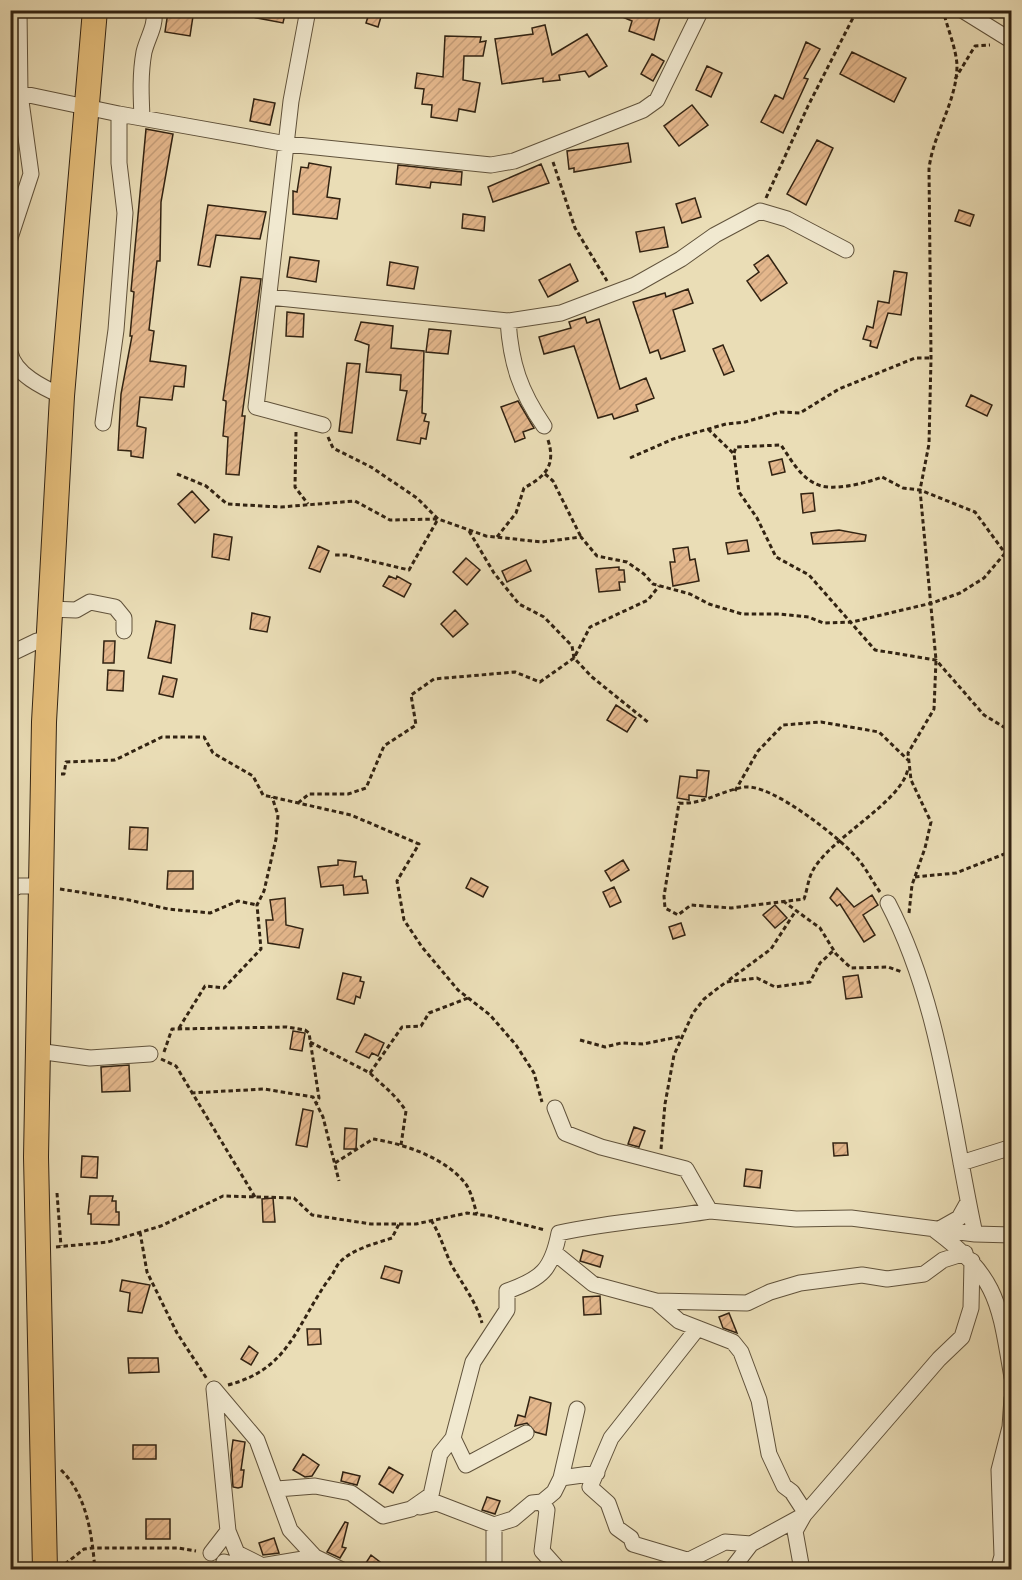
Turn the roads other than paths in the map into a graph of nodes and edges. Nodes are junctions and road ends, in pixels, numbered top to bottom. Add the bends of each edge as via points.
1 (18, 10) edge
2 (95, 10) edge
3 (154, 10) edge
4 (308, 10) edge
5 (701, 10) edge
6 (962, 10) edge
7 (1011, 41) edge
8 (15, 93) edge
9 (87, 106) junction
10 (119, 114) junction
11 (142, 118) junction
12 (286, 144) junction
13 (10, 237) edge
14 (846, 250) dead end
15 (269, 297) junction
16 (508, 321) junction
17 (11, 358) edge
18 (62, 396) junction
19 (103, 423) dead end
20 (323, 425) road end
21 (544, 426) road end
22 (49, 609) junction
23 (124, 631) dead end
24 (48, 643) junction
25 (10, 654) edge
26 (40, 886) junction
27 (10, 890) edge
28 (888, 903) road end
29 (38, 1051) junction
30 (156, 1057) road end
31 (555, 1108) road end
32 (1011, 1147) edge
33 (961, 1163) junction
34 (968, 1202) junction
35 (710, 1211) junction
36 (936, 1231) junction
37 (975, 1234) junction
38 (1011, 1235) edge
39 (555, 1253) junction
40 (968, 1257) junction
41 (656, 1301) junction
42 (697, 1329) junction
43 (1011, 1377) edge
44 (1011, 1398) edge
45 (577, 1409) dead end
46 (526, 1433) dead end
47 (453, 1438) junction
48 (597, 1473) junction
49 (561, 1478) junction
50 (277, 1489) junction
51 (543, 1502) junction
52 (411, 1509) junction
53 (805, 1514) junction
54 (494, 1525) junction
55 (228, 1532) junction
56 (751, 1544) junction
57 (211, 1553) dead end
58 (315, 1557) junction
59 (690, 1561) junction
60 (224, 1563) road end
61 (264, 1568) edge
62 (45, 1569) edge
63 (342, 1569) edge
64 (494, 1569) edge
65 (559, 1569) edge
66 (669, 1569) edge
67 (731, 1569) edge
68 (802, 1569) edge
69 (998, 1569) edge

1 - 8 street
2 - 9 main road
3 - 11 street via 155,23 145,49 140,84
4 - 12 street
5 - 12 street via 657,100 643,110 514,160 491,165
6 - 7 street
8 - 9 street
8 - 13 street via 31,174
9 - 10 street
9 - 18 main road
10 - 11 street
10 - 19 street via 125,213 116,330
11 - 12 street
12 - 15 street
14 - 16 street via 787,219 760,211 635,285 561,313
15 - 16 street
15 - 20 street via 256,407
16 - 21 street via 510,354 524,396
17 - 18 street via 39,386
18 - 22 main road
22 - 23 street via 76,610 90,602 115,607 124,618
22 - 24 main road
24 - 25 street via 37,641
24 - 26 main road
26 - 27 street
26 - 29 main road
28 - 33 street via 906,938 918,978
29 - 30 street via 90,1058
29 - 62 main road via 36,1157
31 - 35 street via 565,1132 601,1147 686,1169
32 - 33 street
33 - 34 street
34 - 36 street via 959,1218
34 - 37 street
35 - 36 street via 796,1220 851,1218
35 - 39 street via 604,1223 559,1233
36 - 37 street
36 - 40 street
37 - 38 street
39 - 41 street via 593,1284
39 - 47 street via 531,1282 507,1291 507,1310 473,1362
40 - 41 street via 943,1260 924,1274 887,1279 862,1275 800,1283 747,1303
40 - 43 street via 991,1287 1001,1316
40 - 53 street via 971,1308 963,1337 939,1359
41 - 42 street via 679,1321
42 - 48 street via 611,1438
42 - 53 street via 733,1342 741,1352 763,1415 769,1454 784,1486
44 - 69 street via 1010,1426 999,1470 1002,1556
45 - 49 street
46 - 47 street via 466,1465
47 - 52 street via 440,1455 431,1495
48 - 49 street
48 - 59 street via 590,1487 608,1503 617,1528 633,1544
49 - 51 street
50 - 52 street via 315,1486 351,1493 383,1516
50 - 55 street via 257,1440 214,1389
50 - 58 street via 290,1530
51 - 54 street via 532,1503 513,1519
51 - 65 street via 547,1510 542,1551
52 - 54 street via 437,1503
53 - 56 street
53 - 68 street via 795,1531
54 - 64 street
55 - 57 street
55 - 61 street via 237,1553
56 - 59 street via 725,1542
56 - 67 street
58 - 61 street
58 - 63 street
59 - 66 street
60 - 61 street

